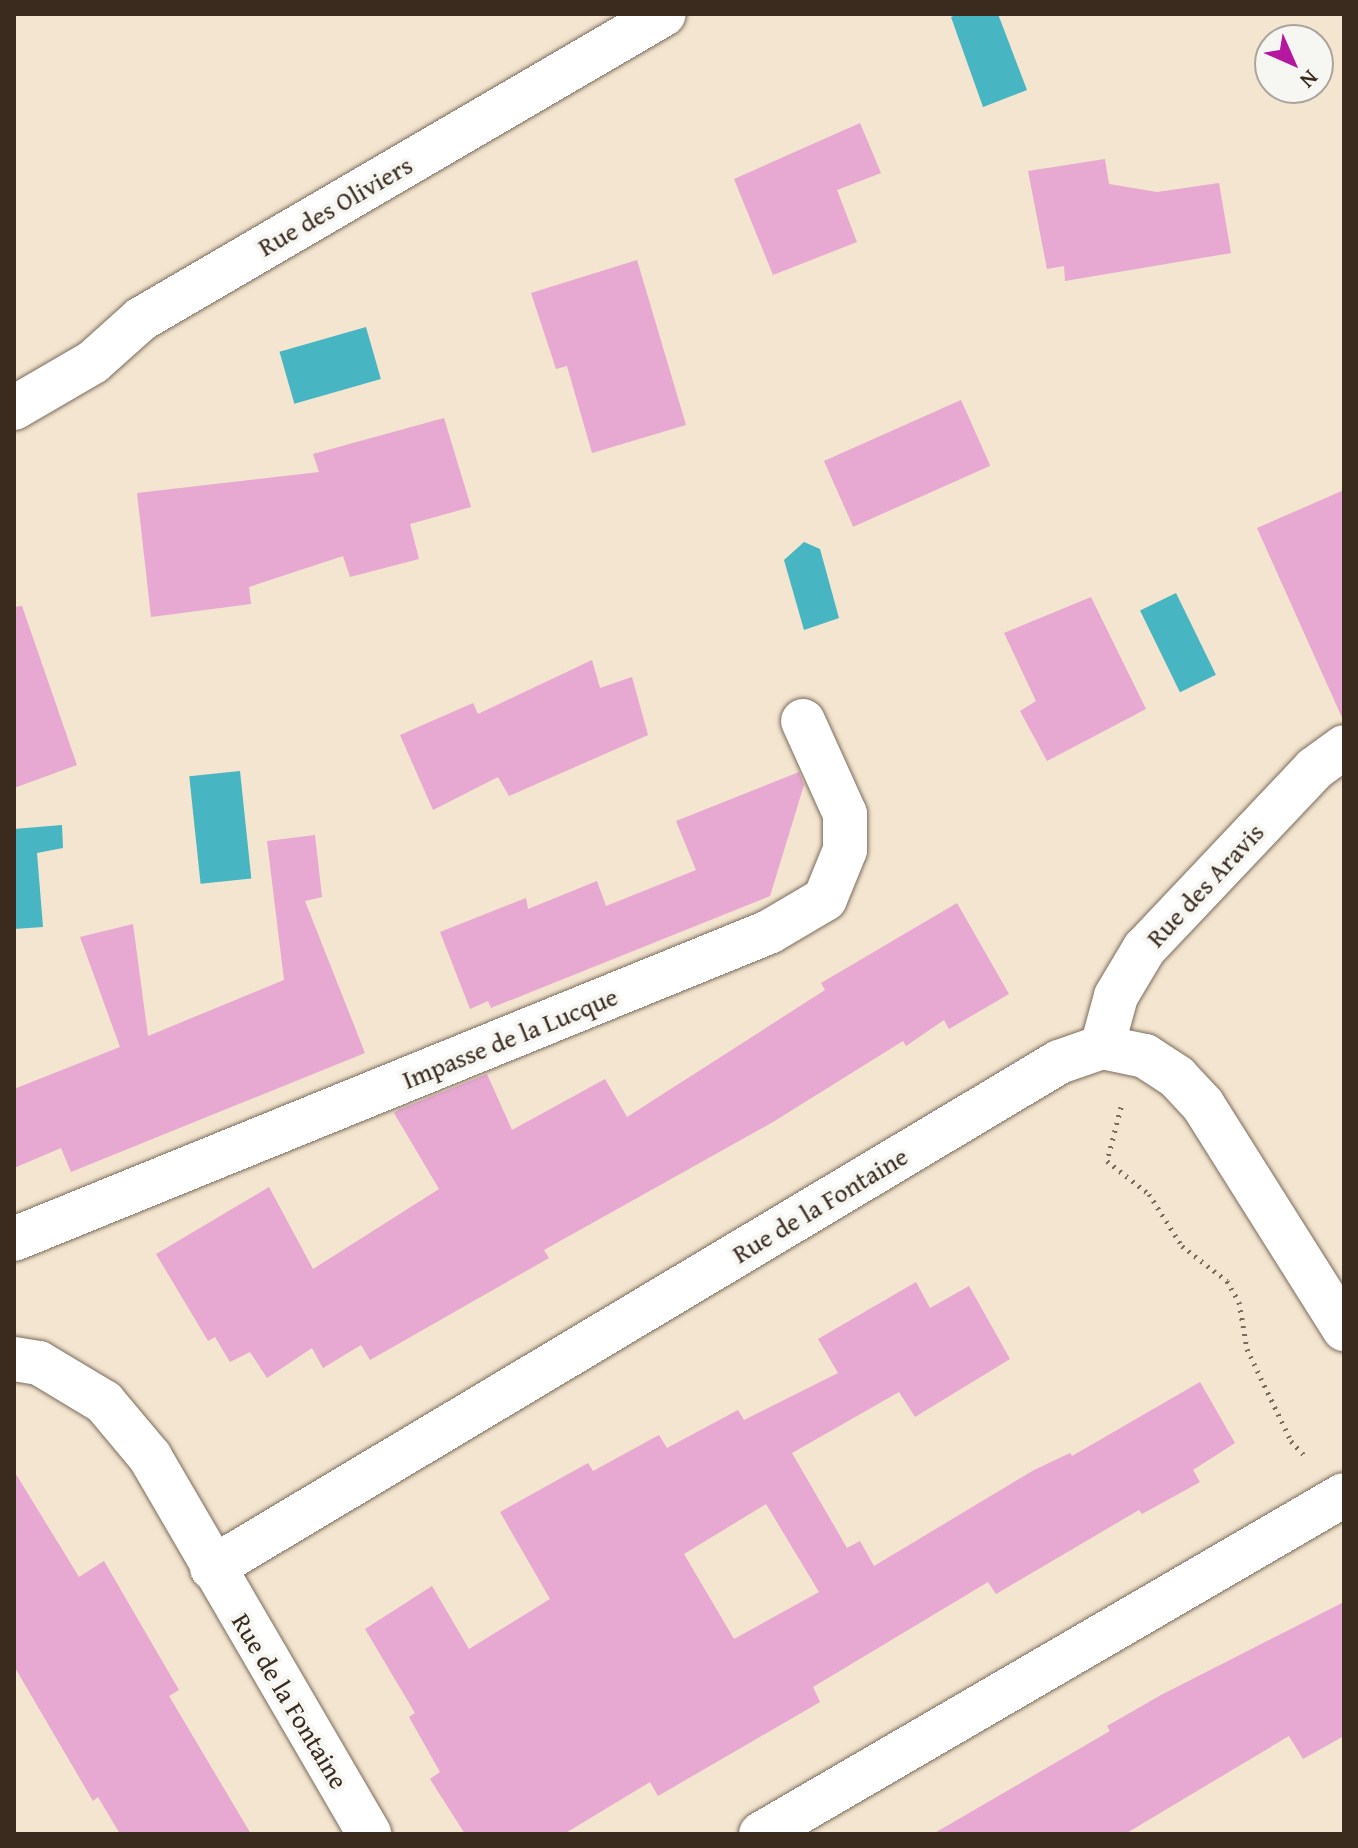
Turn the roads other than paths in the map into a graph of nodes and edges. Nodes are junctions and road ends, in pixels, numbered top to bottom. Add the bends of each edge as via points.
1 (664, 14) edge
2 (14, 408) edge
3 (803, 721) dead end
4 (1344, 747) edge
5 (1102, 1047) junction
6 (14, 1239) edge
7 (1344, 1329) edge
8 (14, 1359) edge
9 (1344, 1496) edge
10 (212, 1568) junction
11 (369, 1834) edge
12 (761, 1834) edge

1 - 2 street, Rue des Oliviers via 141,319 93,362
3 - 6 street, Impasse de la Lucque via 845,814 845,850 825,899 769,932
4 - 5 street, Rue des Aravis via 1314,769 1144,949 1116,996
5 - 7 street via 1145,1056 1177,1077 1203,1105
5 - 10 street, Rue de la Fontaine via 1059,1062
8 - 10 street, Rue de la Fontaine via 39,1363 104,1402 150,1457
9 - 12 street
10 - 11 street, Rue de la Fontaine

